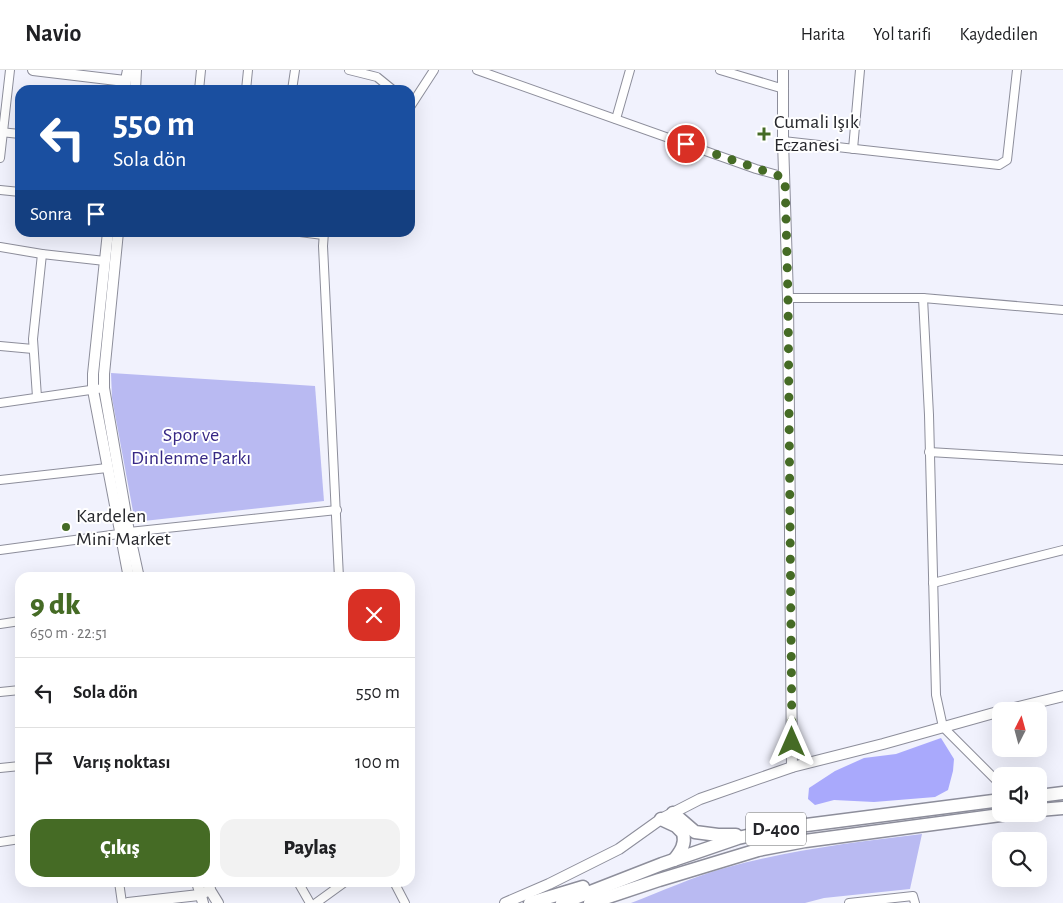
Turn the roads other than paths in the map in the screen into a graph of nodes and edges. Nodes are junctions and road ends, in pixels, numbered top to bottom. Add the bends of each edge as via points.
1 (10, 70) edge
2 (33, 70) edge
3 (128, 70) edge
4 (136, 70) edge
5 (201, 70) edge
6 (248, 70) edge
7 (295, 70) edge
8 (349, 70) edge
9 (434, 70) edge
10 (477, 70) edge
11 (630, 70) edge
12 (720, 70) edge
13 (783, 70) edge
14 (860, 70) edge
15 (1017, 70) edge
16 (125, 85) edge
17 (135, 85) edge
18 (200, 85) edge
19 (246, 85) edge
20 (293, 85) edge
21 (387, 85) edge
22 (784, 89) junction
23 (415, 99) edge
24 (616, 119) junction
25 (2, 132) edge
26 (15, 133) edge
27 (783, 142) junction
28 (853, 149) junction
29 (0, 158) edge
30 (785, 178) junction
31 (0, 190) edge
32 (15, 192) edge
33 (107, 237) edge
34 (118, 237) edge
35 (324, 237) edge
36 (0, 247) edge
37 (42, 254) junction
38 (105, 261) junction
39 (788, 298) junction
40 (923, 298) junction
41 (1063, 310) edge
42 (0, 346) edge
43 (33, 349) junction
44 (104, 388) junction
45 (93, 390) junction
46 (37, 397) junction
47 (0, 402) edge
48 (929, 452) junction
49 (1063, 460) edge
50 (107, 468) junction
51 (0, 480) edge
52 (337, 510) junction
53 (124, 533) junction
54 (0, 550) edge
55 (1063, 550) edge
56 (128, 572) edge
57 (137, 572) edge
58 (339, 572) edge
59 (933, 583) junction
60 (15, 622) edge
61 (0, 624) edge
62 (15, 690) edge
63 (0, 692) edge
64 (1063, 696) edge
65 (1039, 702) edge
66 (992, 714) edge
67 (943, 727) junction
68 (15, 766) edge
69 (792, 767) junction
70 (0, 768) edge
71 (992, 776) edge
72 (1063, 794) edge
73 (1047, 795) edge
74 (992, 801) edge
75 (1063, 808) edge
76 (1047, 809) edge
77 (673, 812) junction
78 (992, 816) edge
79 (661, 819) junction
80 (749, 836) junction
81 (15, 840) edge
82 (0, 842) edge
83 (668, 862) junction
84 (659, 880) junction
85 (119, 887) edge
86 (209, 887) edge
87 (210, 887) edge
88 (301, 887) edge
89 (338, 887) edge
90 (397, 887) edge
91 (201, 899) edge
92 (122, 903) edge
93 (128, 903) edge
94 (218, 903) edge
95 (310, 903) edge
96 (316, 903) edge
97 (405, 903) edge
98 (505, 903) edge
99 (530, 903) edge
100 (562, 903) edge
101 (590, 903) edge
102 (608, 903) edge
103 (849, 903) edge
104 (915, 903) edge

1 - 25 street
2 - 16 street
3 - 16 street
4 - 17 street
5 - 18 street
6 - 19 street
7 - 20 street
8 - 21 street via 377,77
9 - 23 street
10 - 24 street
11 - 24 street
12 - 22 street
13 - 22 street
14 - 28 street
15 - 28 street via 1006,160 999,164
22 - 27 street
24 - 30 street
25 - 26 street
25 - 29 street
27 - 28 street
27 - 30 street
30 - 39 street
31 - 32 street
33 - 38 street
34 - 44 street
35 - 52 street
36 - 37 street
37 - 38 street
37 - 43 street
38 - 45 street
39 - 40 street
39 - 69 street
40 - 41 street
40 - 48 street
42 - 43 street
43 - 46 street
44 - 45 street
44 - 53 street
45 - 46 street
45 - 50 street
46 - 47 street
48 - 49 street
48 - 59 street
50 - 51 street
50 - 53 street
52 - 53 street
52 - 58 street
53 - 54 street
53 - 56 street
53 - 57 street
55 - 59 street
59 - 67 street via 936,695
60 - 61 street
62 - 63 street
64 - 65 street
66 - 67 street
67 - 69 street
67 - 71 street
68 - 70 street
69 - 77 street via 700,799
72 - 73 highway
74 - 80 highway, D-400 via 782,828
75 - 76 highway
77 - 79 street
77 - 80 highway via 695,832
78 - 84 highway, D-400 via 768,848
79 - 83 highway via 683,832 682,850
79 - 98 street via 619,849
80 - 83 highway, D-400
81 - 82 street
83 - 99 highway
83 - 100 highway, D-400
84 - 101 highway, D-400
84 - 102 highway
85 - 92 street
86 - 91 street
87 - 94 street
88 - 95 street
89 - 96 street
90 - 97 street
91 - 93 street
103 - 104 street via 914,896

